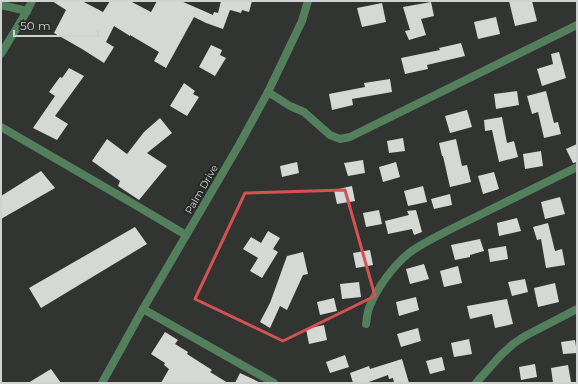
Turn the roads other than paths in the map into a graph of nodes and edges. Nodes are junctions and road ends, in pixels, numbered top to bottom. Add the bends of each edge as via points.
1 (32, 1) edge
2 (308, 1) edge
3 (1, 5) edge
4 (27, 11) junction
5 (577, 26) edge
6 (1, 54) edge
7 (268, 92) junction
8 (1, 128) edge
9 (577, 167) edge
10 (186, 235) junction
11 (143, 309) junction
12 (577, 309) edge
13 (366, 324) dead end
14 (102, 383) edge
15 (274, 383) edge
16 (476, 383) edge

1 - 4 street
2 - 7 street, Palm Drive via 302,21
3 - 4 street
4 - 6 street
5 - 7 street via 350,137 340,139 330,135 304,112
7 - 10 street, Palm Drive
8 - 10 street
9 - 13 street via 447,231 409,254 380,287 369,310
10 - 11 street, Palm Drive
11 - 14 street, Palm Drive
11 - 15 street
12 - 16 street via 513,344

